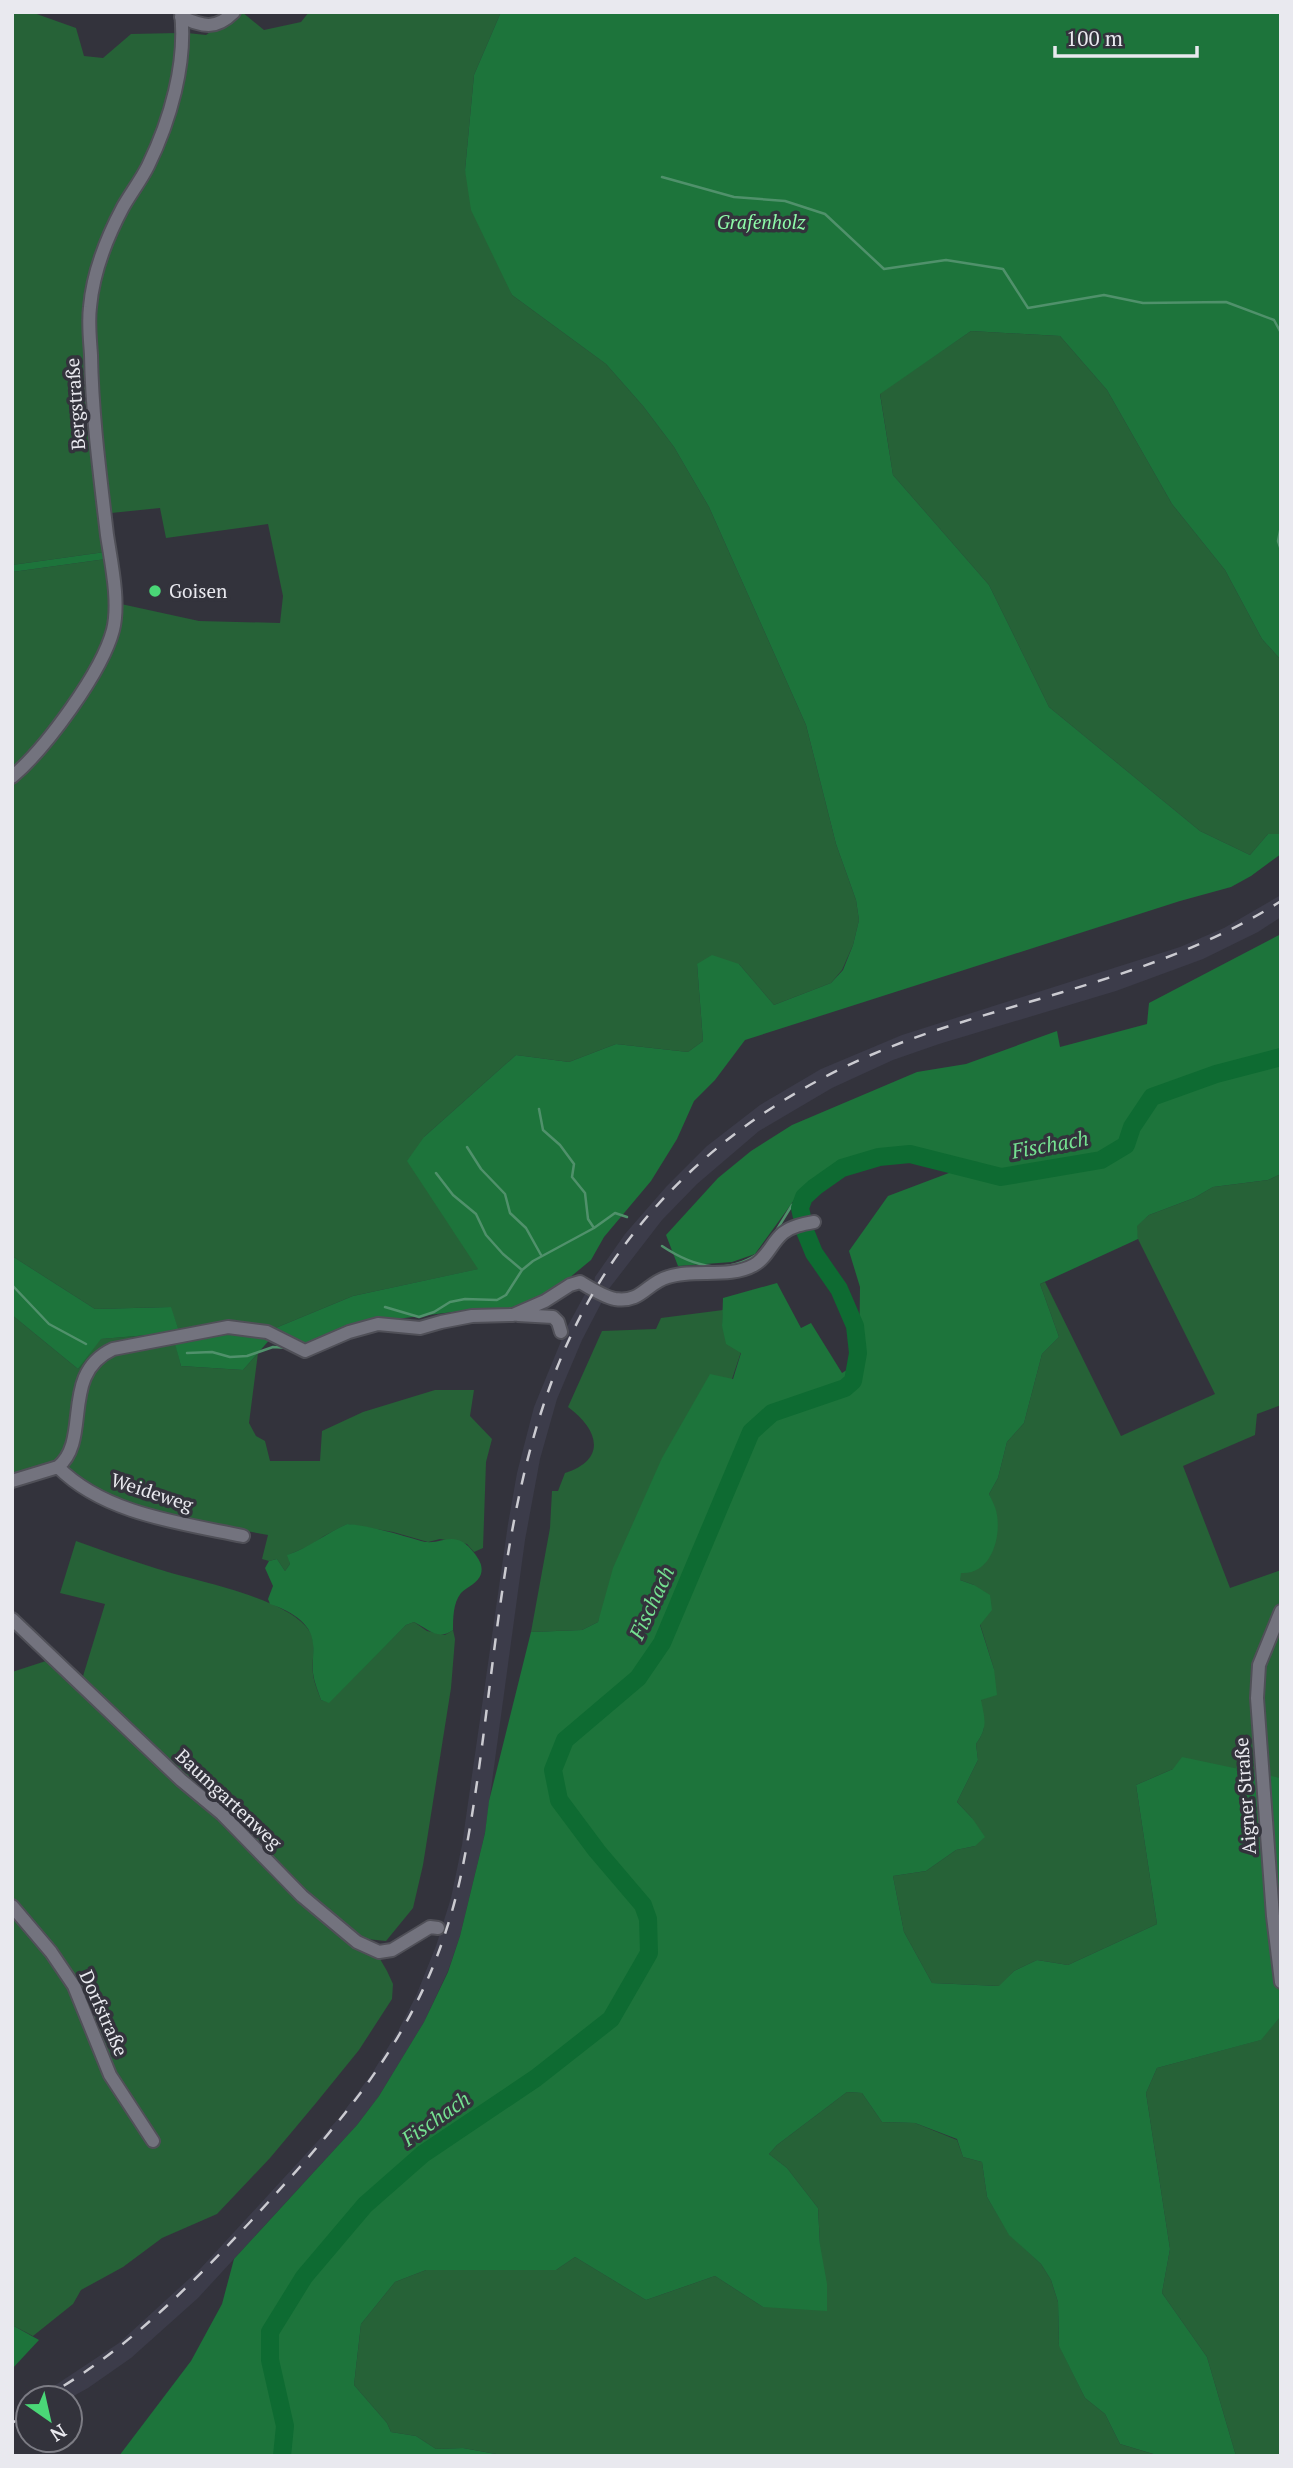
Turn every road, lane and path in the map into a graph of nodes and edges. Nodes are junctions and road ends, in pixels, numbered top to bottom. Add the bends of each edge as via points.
1 (234, 12) edge
2 (181, 14) edge
3 (12, 777) edge
4 (814, 1222) dead end
5 (513, 1315) junction
6 (561, 1332) dead end
7 (58, 1466) junction
8 (12, 1481) edge
9 (243, 1536) dead end
10 (1281, 1611) edge
11 (12, 1619) edge
12 (12, 1906) edge
13 (438, 1928) dead end
14 (1281, 1982) edge
15 (153, 2141) dead end

1 - 2 street via 224,22 204,27
2 - 3 street, Bergstraße via 174,94 147,169 105,246 89,308 114,628 102,661 77,699
4 - 5 street via 783,1233 750,1267 665,1277 643,1294 627,1298 613,1299 580,1282
5 - 6 street via 553,1317
5 - 7 street via 472,1316 420,1328 378,1324 305,1351 267,1332 228,1327 113,1349 97,1359 86,1374 73,1444
7 - 8 street
7 - 9 street, Weideweg via 88,1491 138,1511
10 - 14 street, Aigner Straße via 1259,1665 1257,1698
11 - 13 street, Baumgartenweg via 180,1780 222,1814 302,1896 357,1942 379,1952 392,1950 430,1927
12 - 15 street, Dorfstraße via 74,1986 110,2076

